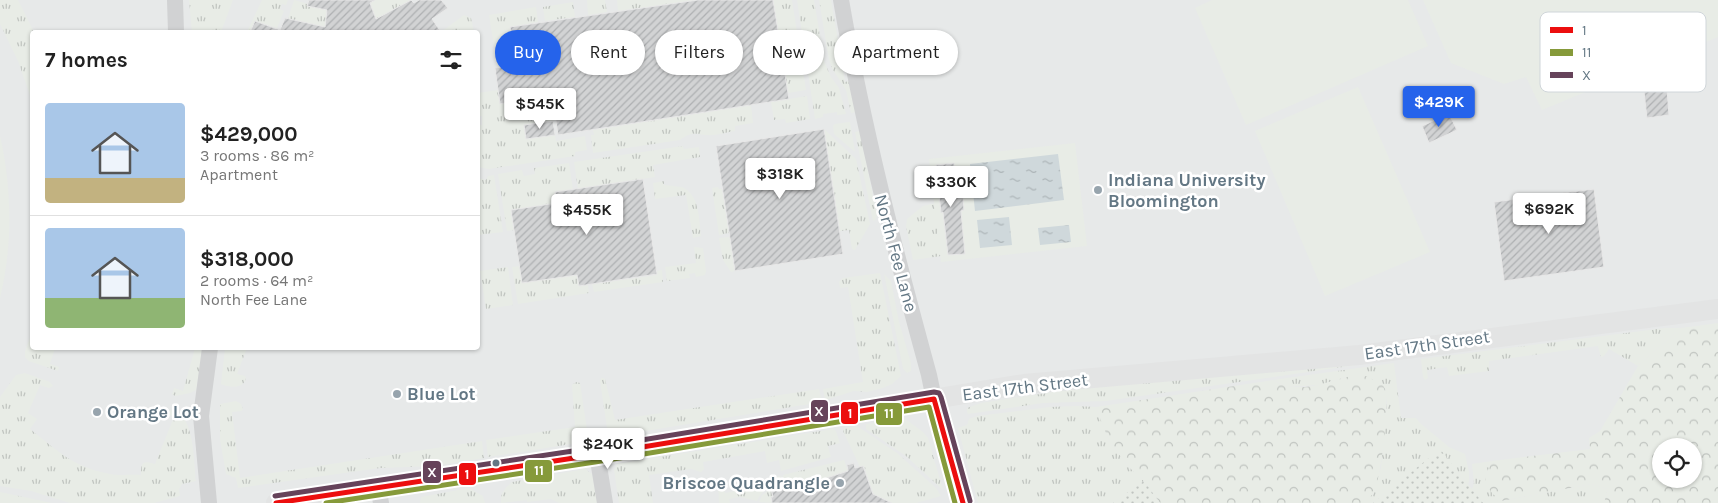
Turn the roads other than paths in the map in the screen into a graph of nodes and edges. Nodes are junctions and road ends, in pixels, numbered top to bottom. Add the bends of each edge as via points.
1 (174, 0) edge
2 (841, 0) edge
3 (176, 30) edge
4 (1718, 309) edge
5 (210, 350) edge
6 (934, 399) junction
7 (597, 454) junction
8 (380, 495) edge
9 (209, 503) edge
10 (276, 503) edge
11 (605, 503) edge
12 (963, 503) edge

1 - 3 street
2 - 6 street, North Fee Lane via 869,143
4 - 6 main road, East 17th Street via 1359,354 1024,384
5 - 9 street via 201,416
6 - 7 main road, East 17th Street
6 - 12 street, North Fee Lane
7 - 8 main road, East 17th Street
7 - 11 street
8 - 10 main road, East 17th Street

